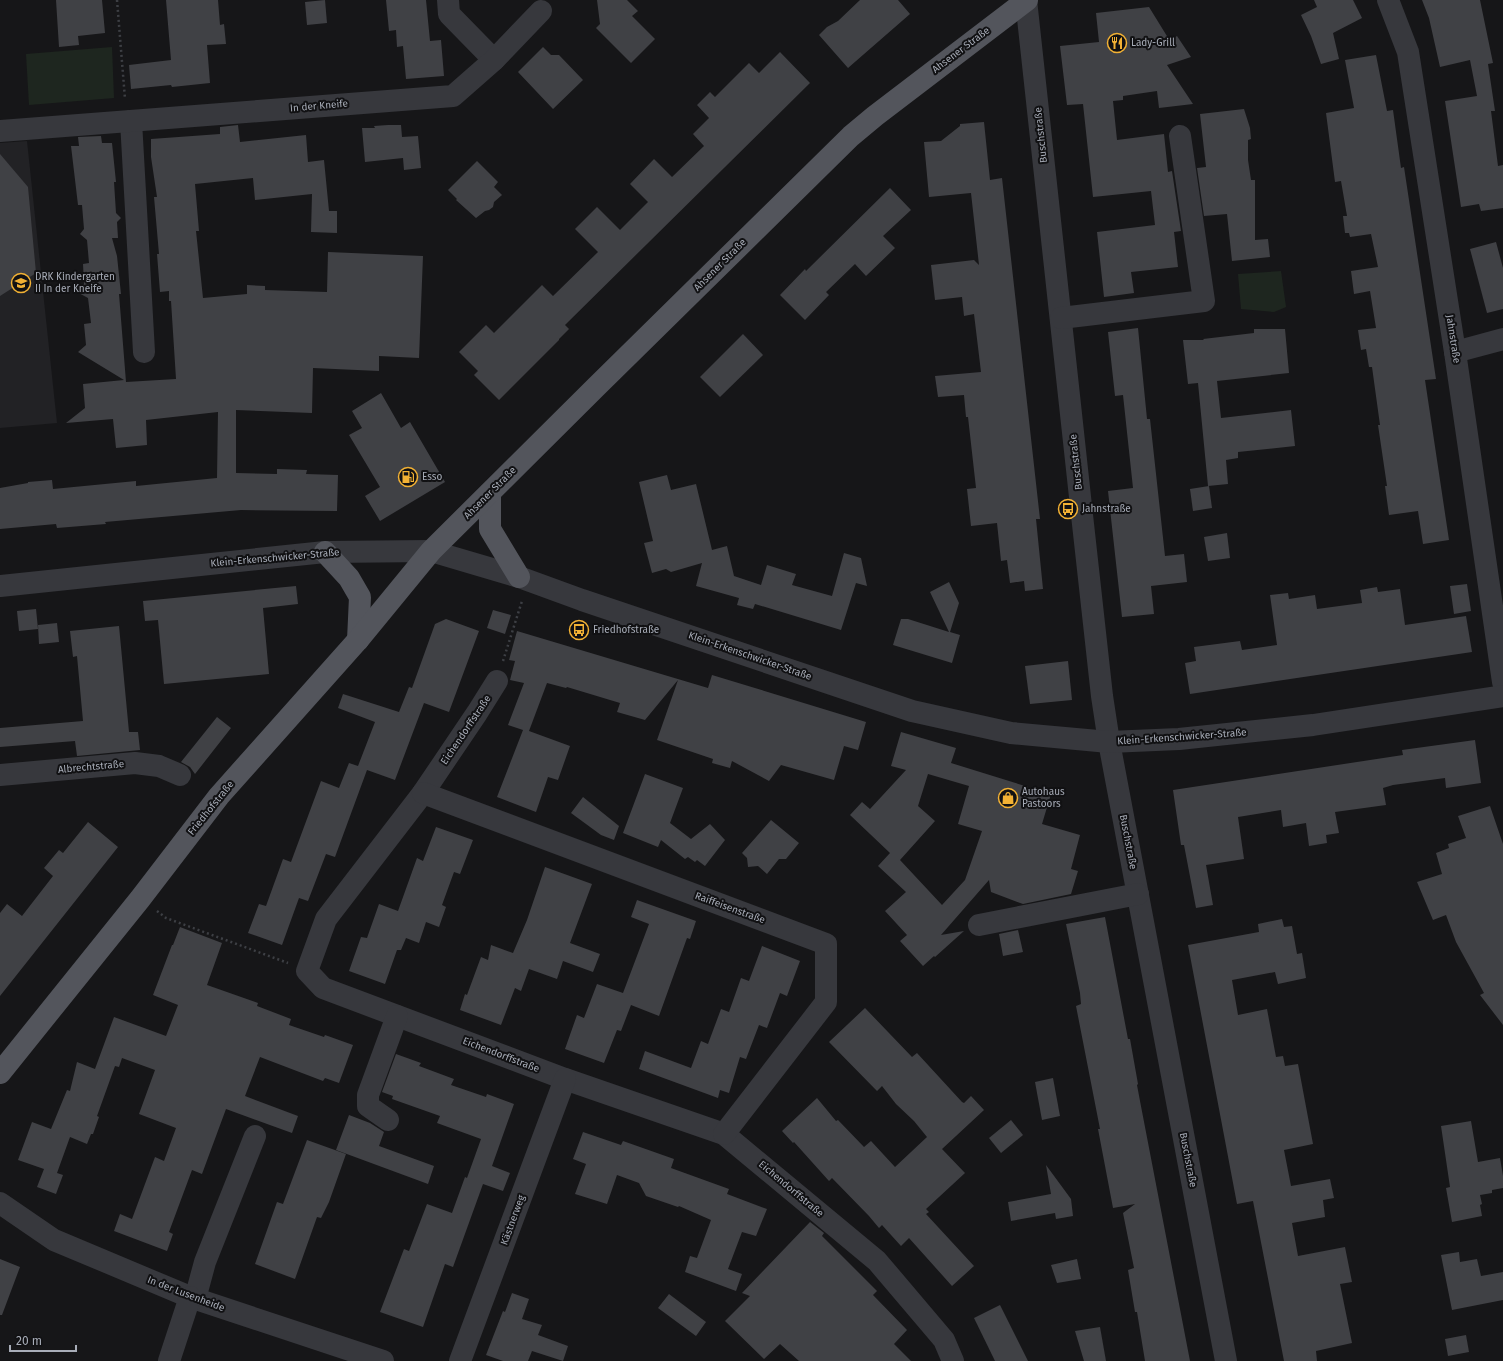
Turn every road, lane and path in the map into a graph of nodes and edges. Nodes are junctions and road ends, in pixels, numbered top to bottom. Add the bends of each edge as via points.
1 (117, 0) edge
2 (448, 0) edge
3 (1026, 0) edge
4 (1388, 0) edge
5 (541, 11) dead end
6 (494, 60) junction
7 (131, 121) junction
8 (0, 131) edge
9 (1180, 136) dead end
10 (1061, 318) junction
11 (1503, 339) edge
12 (144, 352) dead end
13 (1455, 352) junction
14 (490, 493) junction
15 (431, 551) junction
16 (325, 552) junction
17 (523, 579) junction
18 (0, 586) edge
19 (358, 640) junction
20 (497, 681) joint
21 (1503, 682) edge
22 (1503, 696) edge
23 (1109, 742) junction
24 (0, 775) edge
25 (180, 775) dead end
26 (423, 793) junction
27 (1138, 894) junction
28 (140, 899) junction
29 (979, 925) dead end
30 (307, 971) junction
31 (397, 1016) junction
32 (0, 1073) edge
33 (565, 1079) junction
34 (388, 1120) dead end
35 (724, 1134) junction
36 (256, 1136) dead end
37 (0, 1203) edge
38 (192, 1298) junction
39 (168, 1361) edge
40 (383, 1361) edge
41 (460, 1361) edge
42 (953, 1361) edge
43 (1226, 1361) edge

1 - 7 path via 125,98
2 - 6 street via 449,14
3 - 10 street, Buschstraße
3 - 14 main road, Ahsener Straße via 851,136
4 - 13 street, Jahnstraße via 1408,52
5 - 6 street, In der Kneife
6 - 7 street, In der Kneife via 453,96
7 - 8 street, In der Kneife
7 - 12 street
9 - 10 street via 1204,301
10 - 23 street, Buschstraße
11 - 13 street
13 - 21 street, Jahnstraße
14 - 15 main road, Ahsener Straße
14 - 17 main road via 490,529
15 - 16 street, Klein-Erkenschwicker-Straße
15 - 17 street, Klein-Erkenschwicker-Straße
15 - 19 main road, Friedhofstraße
16 - 18 street, Klein-Erkenschwicker-Straße
16 - 19 main road via 349,578 360,597
17 - 20 path
17 - 23 street, Klein-Erkenschwicker-Straße via 912,711 1011,733
19 - 28 main road, Friedhofstraße via 219,796
20 - 26 street, Eichendorffstraße
22 - 23 street, Klein-Erkenschwicker-Straße via 1313,725 1179,739
23 - 27 street, Buschstraße
24 - 25 street, Albrechtstraße via 135,763 159,766
26 - 30 street, Eichendorffstraße via 326,919
26 - 35 street, Raiffeisenstraße via 826,944 826,1002
27 - 29 street
27 - 43 street, Buschstraße
28 - 30 path via 166,918
28 - 32 main road, Friedhofstraße
30 - 31 street, Eichendorffstraße via 323,988
31 - 33 street, Eichendorffstraße
31 - 34 street via 368,1095 368,1106
33 - 35 street, Eichendorffstraße
33 - 41 street, Kästnerweg
35 - 42 street, Eichendorffstraße via 877,1261 944,1340
36 - 38 street
37 - 38 street, In der Lusenheide via 54,1240
38 - 39 street
38 - 40 street, In der Lusenheide

